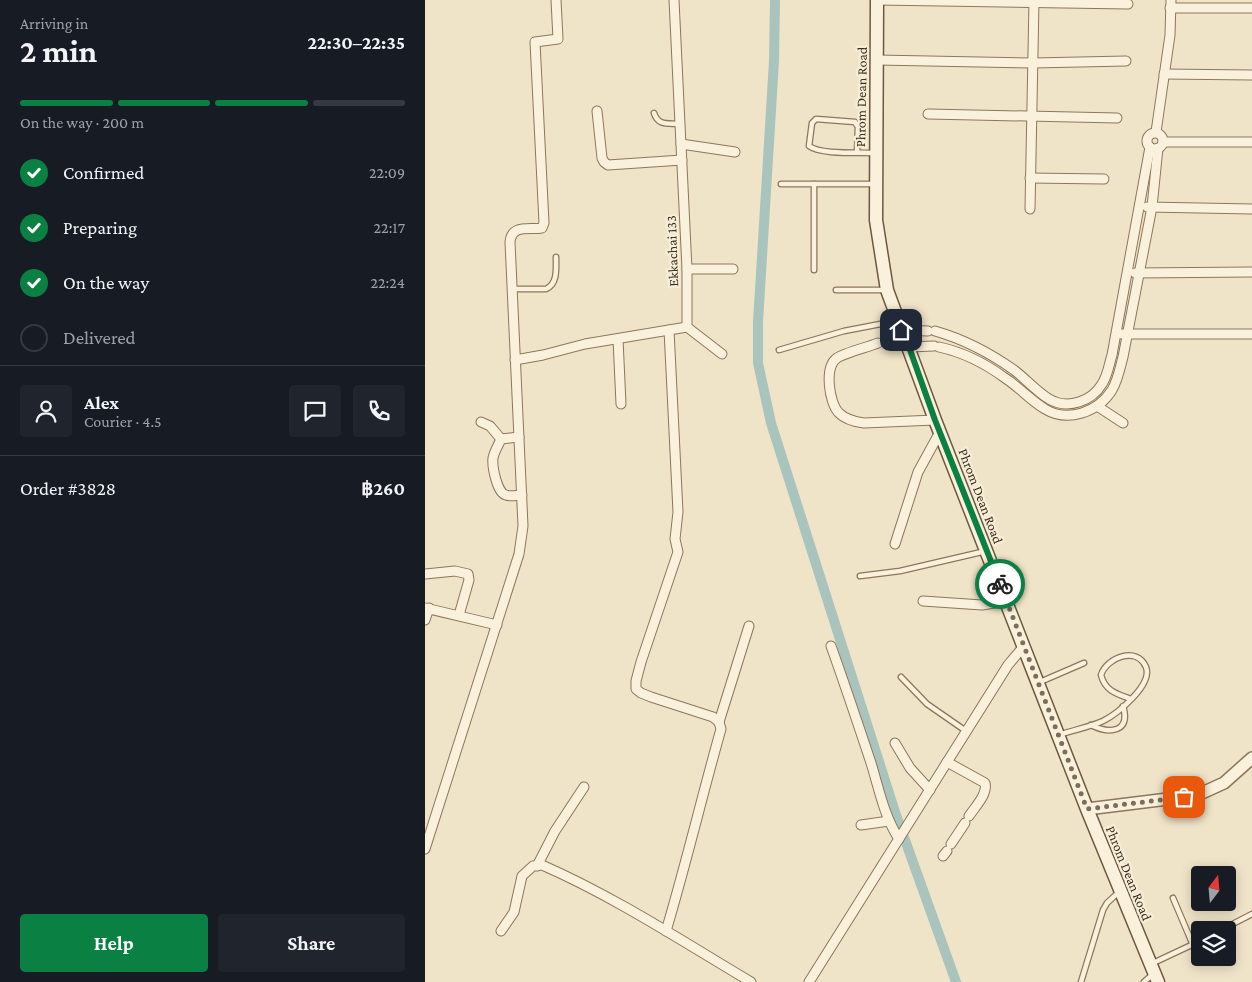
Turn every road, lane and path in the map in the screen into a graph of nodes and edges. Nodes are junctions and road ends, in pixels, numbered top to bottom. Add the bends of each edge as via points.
1 (556, 0) edge
2 (674, 0) edge
3 (878, 0) edge
4 (1034, 2) edge
5 (1128, 4) dead end
6 (1171, 4) edge
7 (1252, 8) edge
8 (877, 60) junction
9 (1126, 61) dead end
10 (1033, 63) junction
11 (1164, 74) junction
12 (1252, 74) edge
13 (597, 111) dead end
14 (654, 113) dead end
15 (929, 114) dead end
16 (1031, 116) junction
17 (1117, 118) dead end
18 (680, 124) junction
19 (1156, 132) junction
20 (1252, 142) edge
21 (681, 144) junction
22 (1157, 146) junction
23 (735, 152) dead end
24 (857, 152) junction
25 (876, 153) junction
26 (682, 160) junction
27 (1031, 178) junction
28 (1104, 179) dead end
29 (781, 184) dead end
30 (814, 184) junction
31 (876, 184) junction
32 (1152, 206) junction
33 (1140, 208) junction
34 (1030, 209) dead end
35 (1252, 209) edge
36 (556, 257) dead end
37 (687, 269) junction
38 (733, 269) dead end
39 (814, 270) dead end
40 (1252, 272) edge
41 (1128, 273) junction
42 (1139, 273) junction
43 (512, 289) junction
44 (837, 290) dead end
45 (887, 290) junction
46 (899, 325) junction
47 (687, 327) junction
48 (669, 330) junction
49 (935, 331) junction
50 (1116, 334) junction
51 (1252, 334) edge
52 (1127, 335) junction
53 (619, 339) junction
54 (878, 344) dead end
55 (909, 347) junction
56 (939, 347) junction
57 (779, 350) dead end
58 (722, 354) dead end
59 (515, 360) junction
60 (1020, 375) junction
61 (1015, 384) junction
62 (621, 404) dead end
63 (1097, 406) junction
64 (935, 420) junction
65 (481, 422) dead end
66 (1123, 423) dead end
67 (940, 432) junction
68 (519, 437) junction
69 (501, 439) junction
70 (522, 494) junction
71 (895, 544) dead end
72 (986, 551) junction
73 (425, 574) edge
74 (860, 576) dead end
75 (923, 601) dead end
76 (1006, 601) junction
77 (427, 608) edge
78 (459, 615) junction
79 (425, 620) edge
80 (497, 625) junction
81 (749, 626) dead end
82 (831, 646) dead end
83 (1023, 646) junction
84 (1085, 663) dead end
85 (901, 677) dead end
86 (1038, 683) junction
87 (1131, 699) junction
88 (1123, 706) junction
89 (719, 722) junction
90 (1091, 725) junction
91 (966, 731) junction
92 (1058, 735) junction
93 (895, 743) dead end
94 (1252, 758) edge
95 (947, 762) junction
96 (584, 786) dead end
97 (929, 790) junction
98 (1087, 809) junction
99 (889, 821) junction
100 (861, 826) dead end
101 (900, 837) junction
102 (425, 849) edge
103 (947, 851) dead end
104 (537, 866) junction
105 (1120, 890) junction
106 (1173, 898) dead end
107 (1252, 914) edge
108 (1236, 922) edge
109 (666, 931) junction
110 (501, 932) dead end
111 (1191, 940) edge
112 (1191, 946) edge
113 (1155, 973) edge
114 (751, 982) edge
115 (809, 982) edge
116 (1081, 982) edge
117 (1144, 982) edge

1 - 43 street via 558,39 535,42 544,223 542,228 519,230 511,235
2 - 18 street, Ekkachai 133
3 - 4 street
3 - 8 main road, Phrom Dean Road
4 - 5 street
4 - 10 street
6 - 7 street
6 - 11 street
8 - 10 street
8 - 25 main road, Phrom Dean Road
9 - 10 street
10 - 16 street
11 - 12 street
11 - 19 street
13 - 26 street via 602,158 608,165
14 - 18 lane via 661,123
15 - 16 street
16 - 17 street
16 - 27 street
18 - 21 street, Ekkachai 133
19 - 22 street via 1162,136
19 - 22 street via 1147,138 1147,143
20 - 22 street
21 - 23 street
21 - 26 street, Ekkachai 133
22 - 32 street
22 - 33 street
24 - 24 lane via 813,149 809,146 812,123 825,118 855,122 858,126
24 - 25 lane
25 - 31 main road, Phrom Dean Road
26 - 37 street, Ekkachai 133
27 - 28 street
27 - 34 street
29 - 30 lane
30 - 31 lane
30 - 39 lane
31 - 45 main road, Phrom Dean Road via 877,220
32 - 33 street
32 - 35 street
32 - 42 street
33 - 41 street
36 - 43 lane via 554,283 550,287
37 - 38 street
37 - 47 street, Ekkachai 133
40 - 42 street
41 - 42 street
41 - 50 street
42 - 52 street
43 - 59 street
44 - 45 lane
45 - 46 main road, Phrom Dean Road
46 - 49 street
46 - 55 main road, Phrom Dean Road
46 - 57 lane via 844,331
47 - 48 street
47 - 58 street
48 - 53 street
48 - 89 street via 678,552 641,662 636,689 651,698 713,717
49 - 56 street
49 - 60 street via 996,358
50 - 52 street
50 - 60 street via 1102,385 1079,402 1069,404 1051,400
51 - 52 street
52 - 63 street via 1117,380
53 - 59 street
53 - 62 street
54 - 64 street via 836,358 830,368 833,403 839,414 864,423
55 - 56 street
55 - 64 main road, Phrom Dean Road
56 - 61 street via 991,368
59 - 68 street
60 - 61 street
61 - 63 street via 1046,410 1058,414 1069,416
63 - 66 street
64 - 67 main road, Phrom Dean Road
65 - 69 street via 490,426
67 - 71 street via 918,472
67 - 72 main road, Phrom Dean Road
68 - 69 street
68 - 70 street
69 - 70 street via 493,462 498,490 507,496
70 - 80 street via 523,539
72 - 74 lane via 900,571
72 - 76 main road, Phrom Dean Road
73 - 78 street via 455,571 467,574 469,580
75 - 76 street via 982,605
76 - 83 main road, Phrom Dean Road
77 - 78 street
77 - 79 street
78 - 80 street
80 - 102 street
81 - 89 street
82 - 99 street
83 - 86 main road, Phrom Dean Road
83 - 91 street
84 - 86 lane
85 - 91 lane via 927,704
86 - 92 main road, Phrom Dean Road
87 - 87 lane via 1108,689 1101,675 1108,662 1123,656 1134,656 1146,667 1143,686
87 - 88 lane
88 - 90 lane via 1112,716
88 - 90 lane via 1126,715 1121,726 1108,731
89 - 109 street via 721,729
90 - 92 lane
91 - 95 street
92 - 98 main road, Phrom Dean Road
93 - 97 street
94 - 98 street via 1224,783 1202,793
95 - 97 street
95 - 103 street via 985,783 987,788
96 - 104 street
97 - 101 street
98 - 105 main road, Phrom Dean Road
99 - 100 street
99 - 101 street
101 - 115 street
104 - 109 street via 542,865 601,894
104 - 110 street via 522,876 514,912
105 - 113 main road, Phrom Dean Road
105 - 116 lane via 1103,910
106 - 111 lane
107 - 108 lane
109 - 114 street
112 - 113 lane
113 - 117 lane

